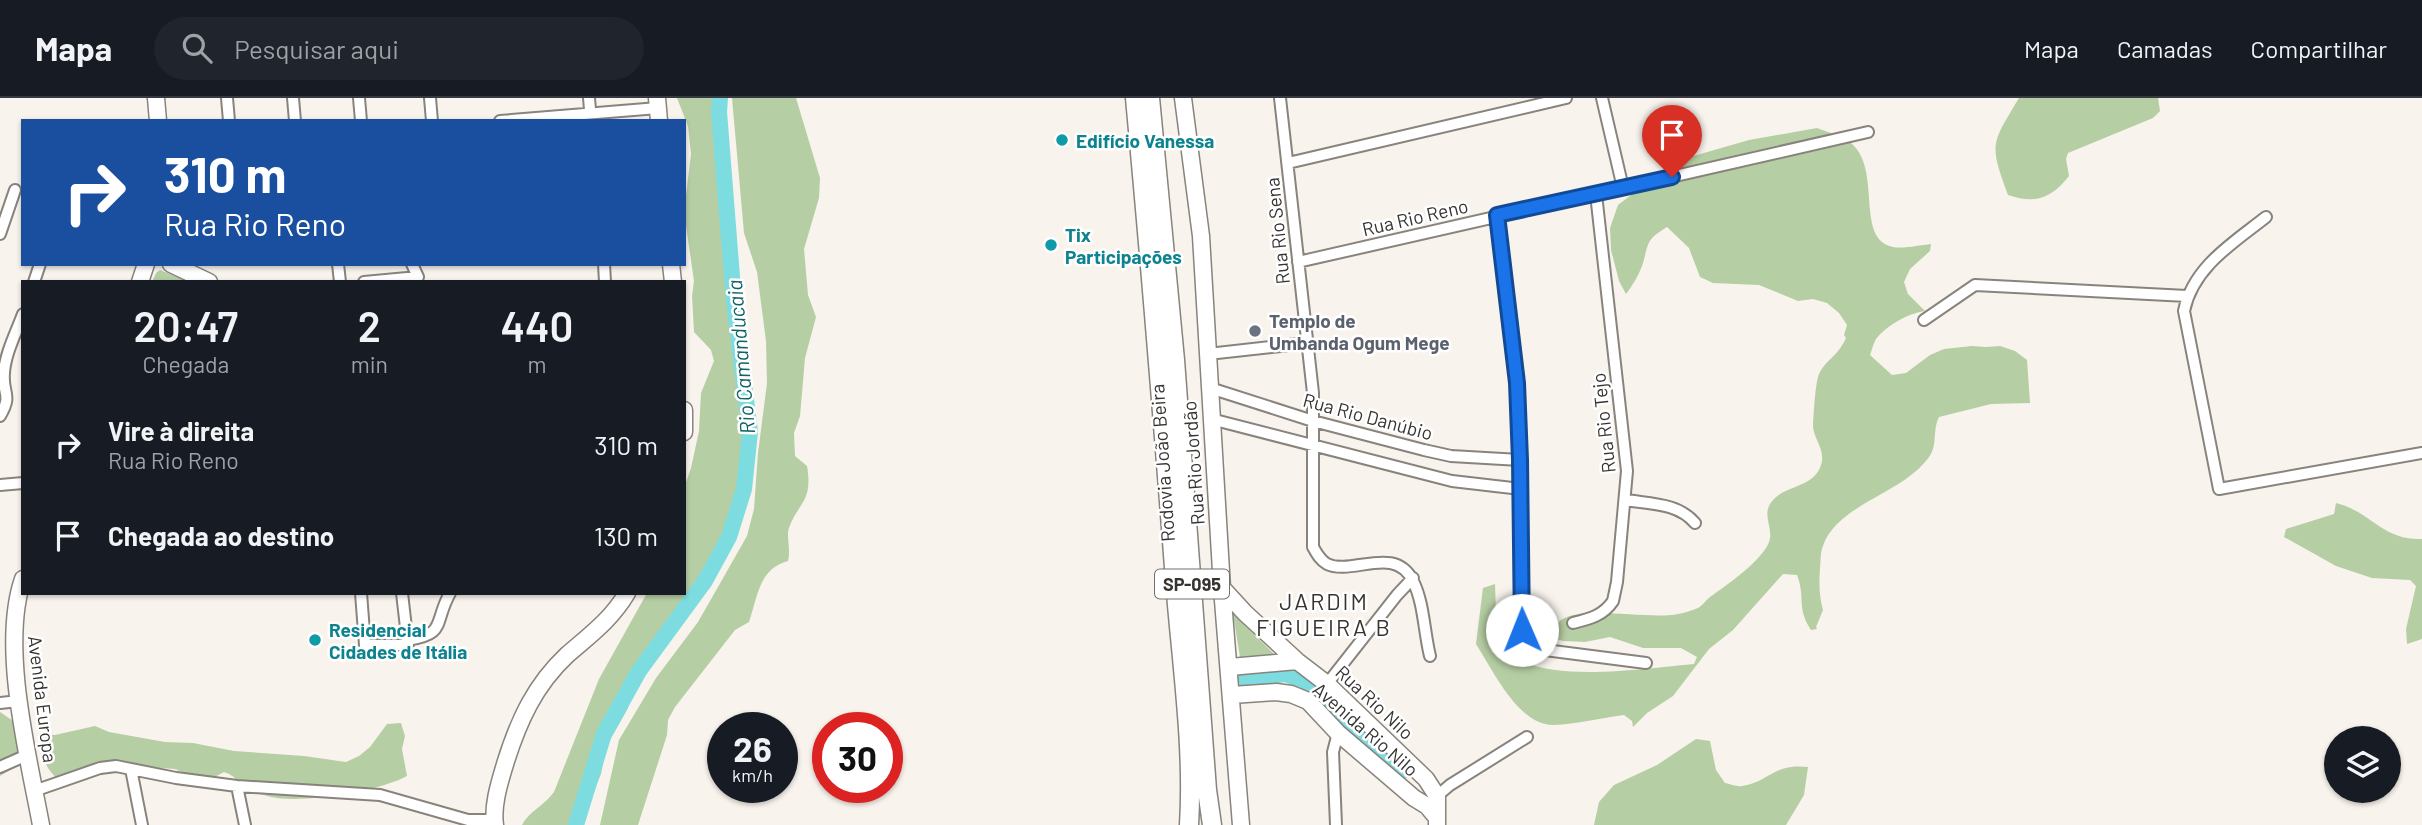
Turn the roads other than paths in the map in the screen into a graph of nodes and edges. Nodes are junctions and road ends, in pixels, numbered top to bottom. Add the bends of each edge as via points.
1 (156, 98) edge
2 (227, 98) edge
3 (293, 98) edge
4 (359, 98) edge
5 (430, 98) edge
6 (589, 98) edge
7 (1135, 98) edge
8 (1150, 98) edge
9 (1182, 98) edge
10 (1279, 98) edge
11 (1566, 98) edge
12 (1602, 98) edge
13 (658, 109) edge
14 (591, 117) edge
15 (158, 119) edge
16 (229, 119) edge
17 (295, 119) edge
18 (361, 119) edge
19 (432, 119) edge
20 (546, 119) edge
21 (1868, 132) dead end
22 (1288, 163) junction
23 (1623, 188) junction
24 (15, 190) dead end
25 (1596, 194) junction
26 (1497, 215) junction
27 (2266, 216) dead end
28 (0, 234) edge
29 (1298, 262) junction
30 (179, 267) edge
31 (417, 279) edge
32 (205, 280) edge
33 (399, 280) edge
34 (2187, 296) junction
35 (21, 320) edge
36 (1924, 320) dead end
37 (1307, 343) junction
38 (1208, 354) junction
39 (1210, 388) junction
40 (0, 416) edge
41 (1211, 419) junction
42 (1313, 421) junction
43 (1312, 443) junction
44 (2422, 453) edge
45 (1520, 460) junction
46 (21, 483) edge
47 (0, 485) edge
48 (1521, 489) junction
49 (1626, 500) junction
50 (1695, 523) dead end
51 (1413, 578) junction
52 (21, 588) edge
53 (1222, 588) junction
54 (361, 595) edge
55 (402, 595) edge
56 (439, 595) edge
57 (449, 595) edge
58 (626, 595) edge
59 (441, 610) junction
60 (1573, 623) dead end
61 (407, 640) junction
62 (1430, 656) dead end
63 (1297, 660) junction
64 (1646, 663) dead end
65 (1230, 667) junction
66 (1327, 684) junction
67 (1232, 695) junction
68 (19, 701) junction
69 (0, 703) edge
70 (1338, 733) junction
71 (1527, 737) dead end
72 (27, 755) junction
73 (0, 767) edge
74 (131, 769) junction
75 (237, 786) junction
76 (34, 791) junction
77 (1434, 811) edge
78 (494, 822) edge
79 (41, 825) edge
80 (142, 825) edge
81 (245, 825) edge
82 (1189, 825) edge
83 (1212, 825) edge
84 (1241, 825) edge
85 (1336, 825) edge

1 - 15 street
2 - 16 street
3 - 17 street
4 - 18 street
5 - 19 street
6 - 14 street
7 - 82 main road, Rodovia João Beira / SP-095 via 1164,416 1191,793
8 - 83 main road, Rodovia João Beira / SP-095
9 - 38 street, Rua Rio Jordão via 1201,236
10 - 22 street, Rua Rio Sena
11 - 22 street
12 - 23 street
13 - 14 street
14 - 20 street
21 - 23 street, Rua Rio Reno
22 - 29 street, Rua Rio Sena
23 - 25 street, Rua Rio Reno
24 - 28 street
25 - 26 street, Rua Rio Reno
25 - 49 street, Rua Rio Tejo via 1628,471
26 - 29 street, Rua Rio Reno
26 - 45 street via 1517,383
27 - 34 street via 2200,273
29 - 37 street, Rua Rio Sena
30 - 32 street
31 - 33 street
34 - 36 street via 1975,285
34 - 44 street via 2184,311 2220,489
35 - 40 street via 3,376 8,403
37 - 38 street
37 - 42 street, Rua Rio Sena
38 - 39 street, Rua Rio Jordão
39 - 41 street, Rua Rio Jordão
39 - 42 street, Rua Rio Danúbio
41 - 43 street
41 - 53 street, Rua Rio Jordão
42 - 43 street, Rua Rio Sena
42 - 45 street, Rua Rio Danúbio via 1451,456
43 - 48 street via 1452,481
43 - 51 street, Rua Rio Sena via 1313,547 1320,559 1343,566 1389,563
45 - 48 street
46 - 47 street
48 - 64 street via 1522,630 1545,650
49 - 50 street via 1678,508
49 - 60 street, Rua Rio Tejo via 1613,601 1607,610
51 - 62 street
51 - 66 street
52 - 68 street, Avenida Europa via 12,630
53 - 63 street, Rua Rio Nilo
53 - 65 street, Rua Rio Jordão
54 - 61 street via 365,645 408,645
55 - 61 street
56 - 59 street
57 - 59 street
58 - 78 street via 599,629 566,656 525,708 499,783
59 - 61 street via 434,633
63 - 65 street
63 - 66 street, Rua Rio Nilo
65 - 67 street, Rua Rio Jordão
66 - 77 street, Rua Rio Nilo via 1426,779
67 - 70 street, Avenida Rio Nilo via 1291,694 1308,701
67 - 84 street, Rua Rio Jordão
68 - 69 street
68 - 72 street, Avenida Europa
70 - 77 street, Avenida Rio Nilo
70 - 85 street via 1333,752
71 - 77 street via 1450,785
72 - 73 street
72 - 76 street, Avenida Europa
74 - 75 street
74 - 76 street via 100,768
74 - 80 street
75 - 78 street via 380,795 468,820
75 - 81 street
76 - 79 street, Avenida Europa

